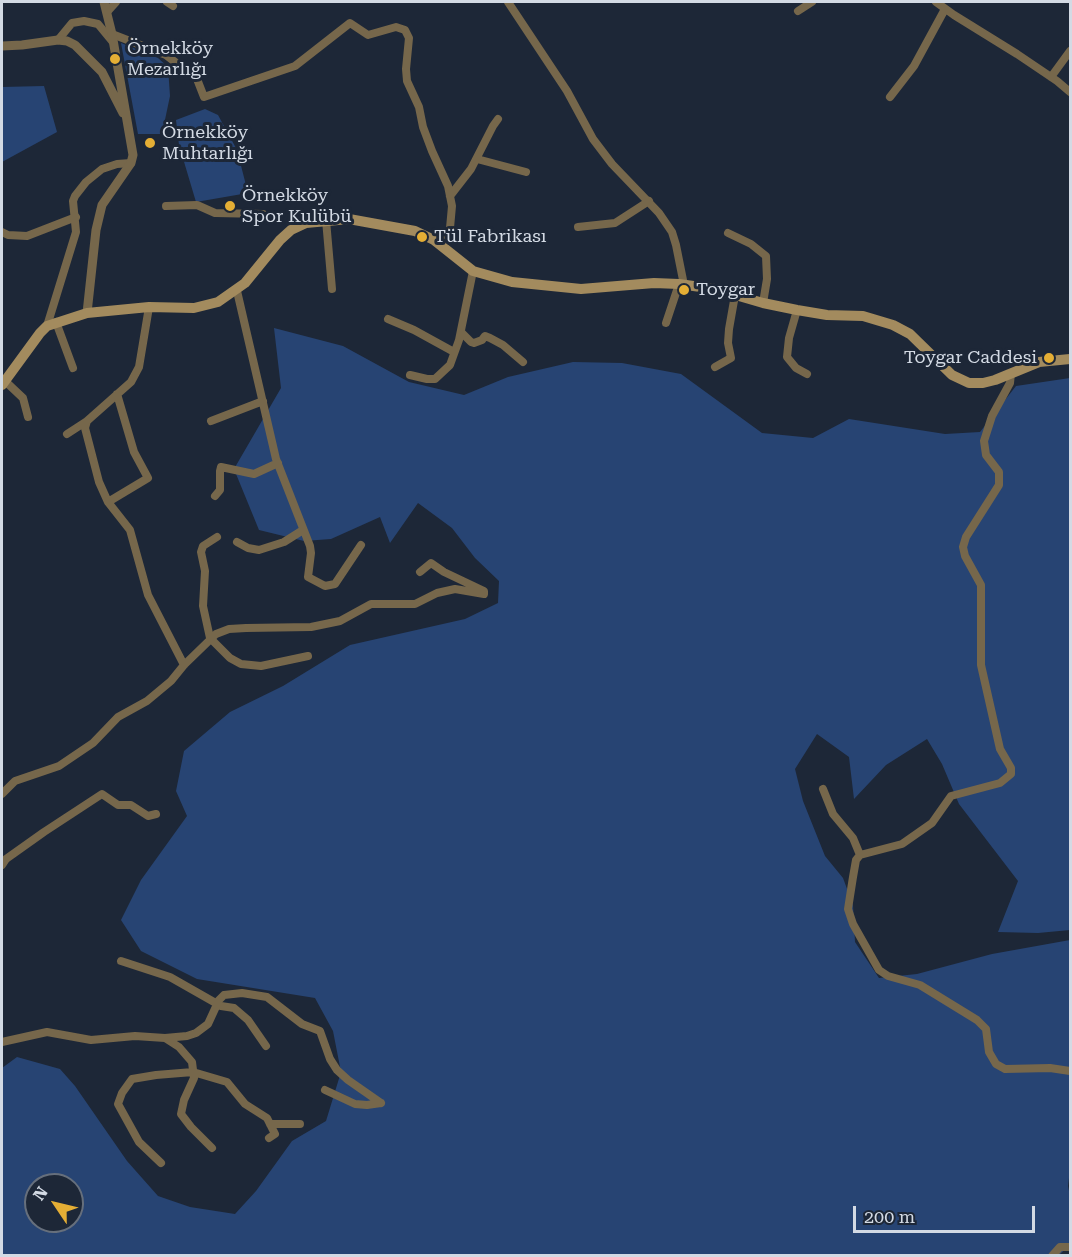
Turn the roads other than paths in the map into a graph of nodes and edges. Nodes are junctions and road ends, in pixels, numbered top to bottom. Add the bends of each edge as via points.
1 (104, 2) edge
2 (116, 2) edge
3 (508, 2) edge
4 (812, 2) edge
5 (936, 2) edge
6 (945, 9) junction
7 (798, 11) dead end
8 (107, 12) junction
9 (112, 34) junction
10 (58, 40) junction
11 (114, 45) junction
12 (2, 46) edge
13 (1071, 51) edge
14 (1051, 77) junction
15 (1071, 92) edge
16 (890, 97) dead end
17 (126, 118) junction
18 (498, 119) dead end
19 (477, 159) junction
20 (131, 163) junction
21 (526, 172) dead end
22 (450, 196) junction
23 (649, 201) junction
24 (166, 206) dead end
25 (263, 213) dead end
26 (76, 217) junction
27 (326, 220) junction
28 (578, 227) dead end
29 (2, 232) edge
30 (728, 232) dead end
31 (434, 240) junction
32 (473, 271) junction
33 (681, 285) junction
34 (332, 289) dead end
35 (237, 291) junction
36 (735, 295) junction
37 (763, 303) junction
38 (149, 307) junction
39 (797, 310) junction
40 (87, 313) junction
41 (388, 319) dead end
42 (666, 323) dead end
43 (52, 324) junction
44 (461, 332) junction
45 (454, 352) junction
46 (1071, 359) edge
47 (523, 362) dead end
48 (714, 367) dead end
49 (73, 368) dead end
50 (1011, 373) junction
51 (807, 374) dead end
52 (410, 375) dead end
53 (3, 383) edge
54 (117, 394) junction
55 (263, 400) junction
56 (28, 417) dead end
57 (87, 421) junction
58 (211, 421) dead end
59 (67, 434) dead end
60 (278, 463) junction
61 (215, 496) dead end
62 (108, 502) junction
63 (303, 530) junction
64 (217, 537) dead end
65 (237, 542) dead end
66 (361, 545) dead end
67 (420, 572) dead end
68 (210, 638) junction
69 (308, 656) dead end
70 (184, 665) junction
71 (823, 789) dead end
72 (2, 794) edge
73 (156, 814) dead end
74 (860, 855) junction
75 (2, 865) edge
76 (121, 961) dead end
77 (217, 1004) junction
78 (165, 1038) junction
79 (2, 1042) edge
80 (266, 1046) dead end
81 (1071, 1071) edge
82 (194, 1072) junction
83 (325, 1090) dead end
84 (270, 1124) junction
85 (300, 1124) dead end
86 (269, 1138) dead end
87 (212, 1148) dead end
88 (161, 1162) dead end
89 (1071, 1247) edge
90 (1052, 1256) edge

1 - 8 street
2 - 8 street
3 - 23 street via 594,139 612,164
4 - 7 street
5 - 6 street
6 - 14 street
6 - 16 street via 914,66
8 - 9 street
9 - 11 street
9 - 22 street via 166,55 197,79 204,98 295,66 350,23 368,35 396,27 405,30 409,38 407,81
10 - 11 street via 72,23 93,22 103,28
10 - 12 street
10 - 17 street via 75,45 102,72
11 - 17 street
13 - 14 street
14 - 15 street
17 - 20 street
18 - 19 street
19 - 21 street
19 - 22 street
20 - 26 street via 102,170 86,182 73,201
20 - 40 street via 102,205
22 - 31 street via 450,228 442,238
23 - 28 street via 615,223
23 - 33 street via 672,232
24 - 25 street via 197,205 215,213
26 - 29 street via 27,236
26 - 43 street via 76,232
27 - 31 main road via 377,223 416,231
27 - 34 street
27 - 35 main road via 301,225 285,234
30 - 37 street via 766,256
31 - 32 main road
32 - 33 main road via 512,282 581,289 654,283
32 - 44 street
33 - 36 main road
33 - 42 street
35 - 38 main road via 201,307
35 - 55 street
36 - 37 main road
36 - 48 street via 728,343 731,358
37 - 39 main road
38 - 40 main road
38 - 54 street via 139,367 131,382
39 - 50 main road via 863,316 893,325 919,341 952,375 964,381 983,383
39 - 51 street via 787,357
40 - 43 main road
41 - 45 street
43 - 49 street
43 - 53 main road via 40,333
44 - 45 street
44 - 47 street via 474,343 485,336 490,338
45 - 52 street via 450,365 435,379
46 - 50 main road via 1039,362
50 - 74 street via 984,441 986,455 999,472 999,485 963,547 981,585 981,665 999,746 1011,774 1000,783 951,796 932,823 902,844
53 - 56 street via 22,398
54 - 57 street
54 - 62 street via 134,452 148,478
55 - 58 street
55 - 60 street
57 - 59 street
57 - 62 street via 99,482
60 - 61 street via 254,474 221,467 220,490
60 - 63 street
62 - 70 street via 130,530 148,594
63 - 65 street via 284,542 259,550
63 - 66 street via 311,553 308,577 325,586 340,579
64 - 68 street via 203,546 201,552 205,571 203,606
67 - 68 street via 431,563 484,594 455,589 415,604 371,604 340,621 311,627 229,629
68 - 69 street via 241,664 261,666
68 - 70 street
70 - 72 street via 171,681 147,701 118,717 93,743 58,766 15,781
71 - 74 street via 833,814 853,838
73 - 75 street via 148,816 131,805 118,805 102,794
74 - 81 street via 848,909 879,970 920,985 977,1020 988,1034 990,1057 1001,1067
76 - 77 street via 170,977
77 - 78 street via 208,1024 196,1033
77 - 80 street via 243,1014
77 - 83 street via 224,995 242,993 274,1000 302,1024 320,1031 337,1070 381,1103 355,1104
78 - 79 street via 91,1040 47,1032
78 - 82 street via 186,1054
82 - 84 street via 226,1082 236,1096
82 - 87 street via 181,1114
82 - 88 street via 132,1079 122,1093 118,1104 139,1142
84 - 85 street
84 - 86 street via 275,1134
89 - 90 street via 1060,1247

